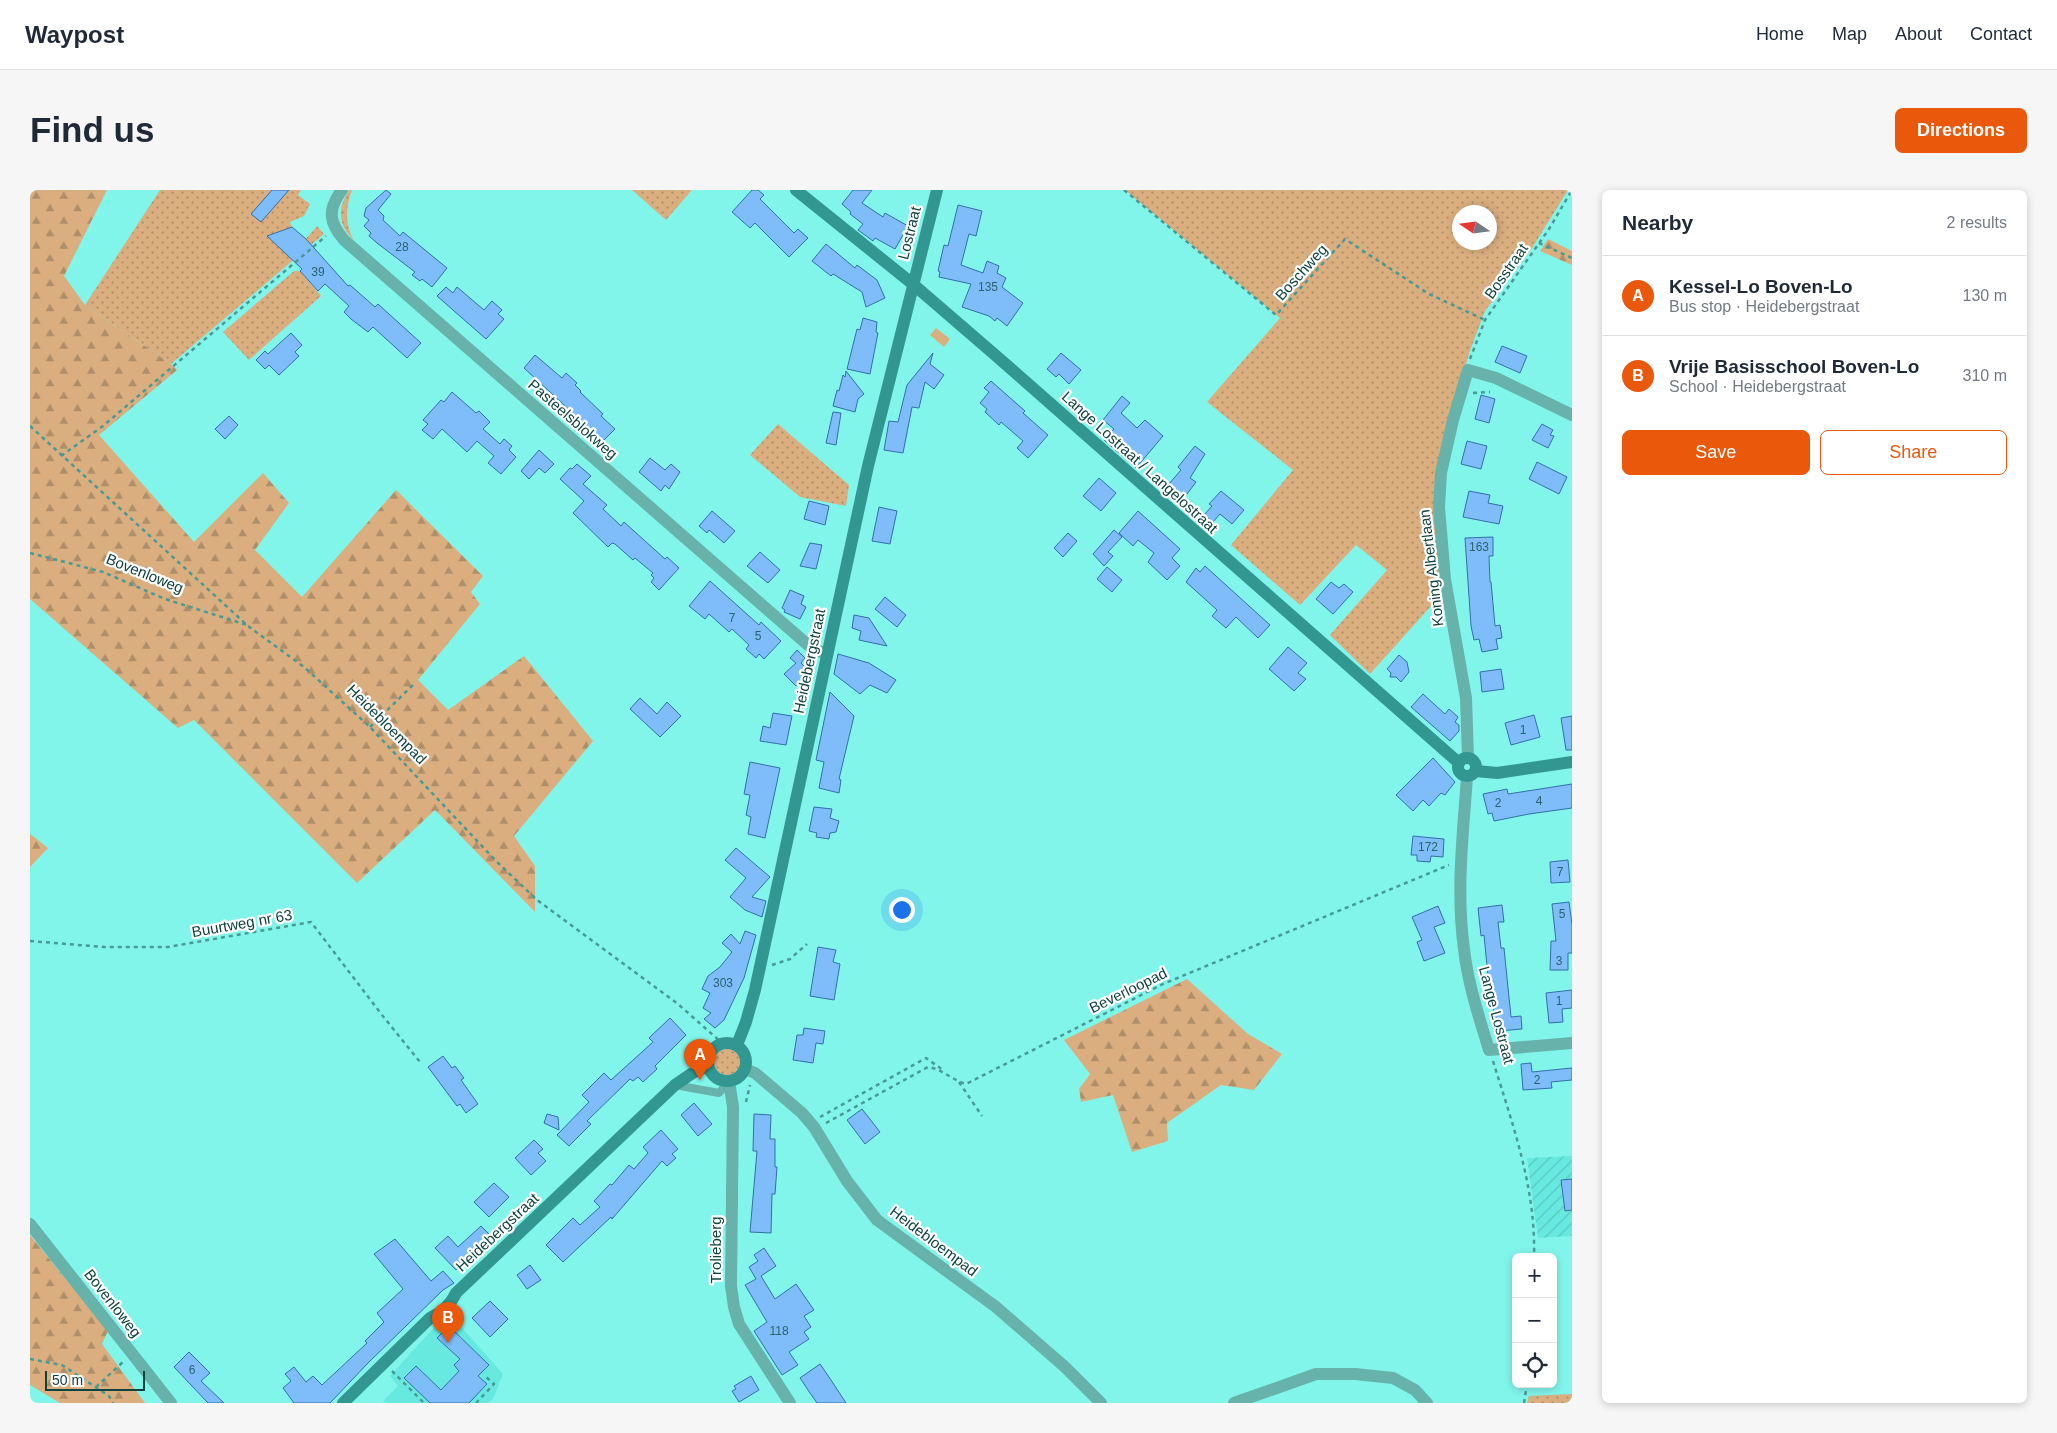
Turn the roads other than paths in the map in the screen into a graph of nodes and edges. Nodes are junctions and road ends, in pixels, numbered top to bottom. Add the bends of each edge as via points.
1 (342, 190) edge
2 (796, 190) edge
3 (937, 190) edge
4 (914, 285) junction
5 (1572, 415) edge
6 (826, 655) junction
7 (1464, 760) junction
8 (1572, 762) edge
9 (1472, 774) junction
10 (1572, 1043) edge
11 (737, 1045) junction
12 (708, 1066) junction
13 (745, 1069) junction
14 (729, 1081) junction
15 (675, 1084) junction
16 (30, 1224) edge
17 (171, 1403) edge
18 (344, 1403) edge
19 (790, 1403) edge
20 (1101, 1403) edge
21 (1234, 1403) edge
22 (1427, 1403) edge

1 - 6 street, Pasteelsblokweg via 332,208 331,219 344,240 808,645
2 - 4 street, Lange Lostraat / Langelostraat
3 - 4 street, Lostraat
4 - 6 street, Heidebergstraat via 868,466
4 - 7 street, Lange Lostraat / Langelostraat
5 - 7 street, Koning Albertlaan via 1496,378 1468,370 1441,473 1439,507 1445,579 1466,698
6 - 11 street, Heidebergstraat via 760,965
7 - 9 street, Lange Lostraat / Langelostraat via 1476,764
8 - 9 street
9 - 10 street, Lange Lostraat via 1460,897 1464,950 1473,997 1489,1050
11 - 12 street via 722,1043 712,1050
11 - 13 street via 745,1055
12 - 14 street via 716,1078
12 - 15 street, Heidebergstraat
13 - 14 street via 739,1077
13 - 20 street, Heidebloempad via 754,1072 802,1113 877,1220 996,1307
14 - 15 lane via 719,1092
14 - 19 street, Trolieberg via 733,1107 731,1286 734,1307 739,1324
15 - 18 street, Heidebergstraat
16 - 17 street, Bovenloweg
21 - 22 street via 1316,1374 1392,1378 1415,1390

